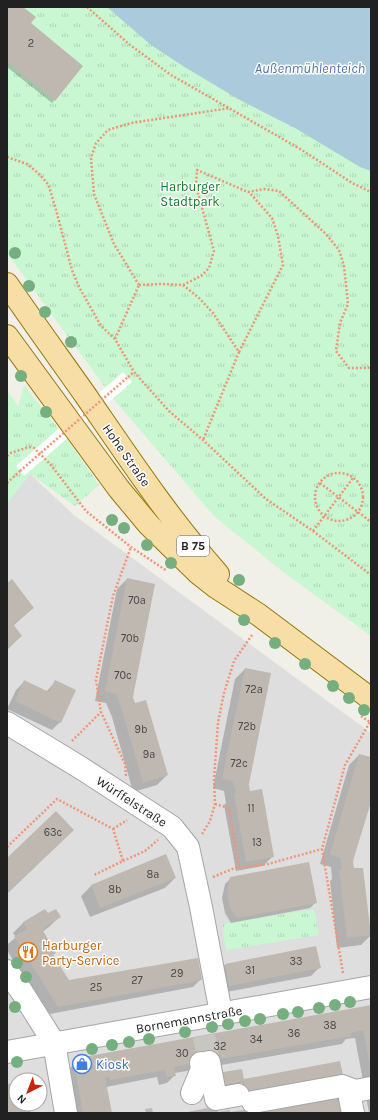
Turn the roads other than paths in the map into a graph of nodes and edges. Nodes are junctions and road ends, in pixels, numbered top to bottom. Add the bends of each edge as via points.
1 (7, 284) edge
2 (7, 336) edge
3 (255, 625) junction
4 (371, 699) edge
5 (7, 723) edge
6 (7, 971) edge
7 (371, 987) edge
8 (203, 1024) junction
9 (54, 1043) junction
10 (7, 1052) edge
11 (363, 1090) edge
12 (192, 1093) dead end
13 (66, 1113) edge
14 (353, 1113) edge

1 - 3 main road, Hohe Straße / B 75 via 136,470 220,576
2 - 3 main road, Hohe Straße / B 75 via 118,489 149,525
3 - 4 main road, Hohe Straße / B 75
5 - 8 street, Würffelstraße via 172,827 188,846 201,907
6 - 9 street
7 - 8 street, Bornemannstraße
8 - 9 street, Bornemannstraße
9 - 10 street, Bornemannstraße
9 - 13 street
11 - 12 street via 342,1086 216,1099 205,1062
11 - 14 street via 350,1098

